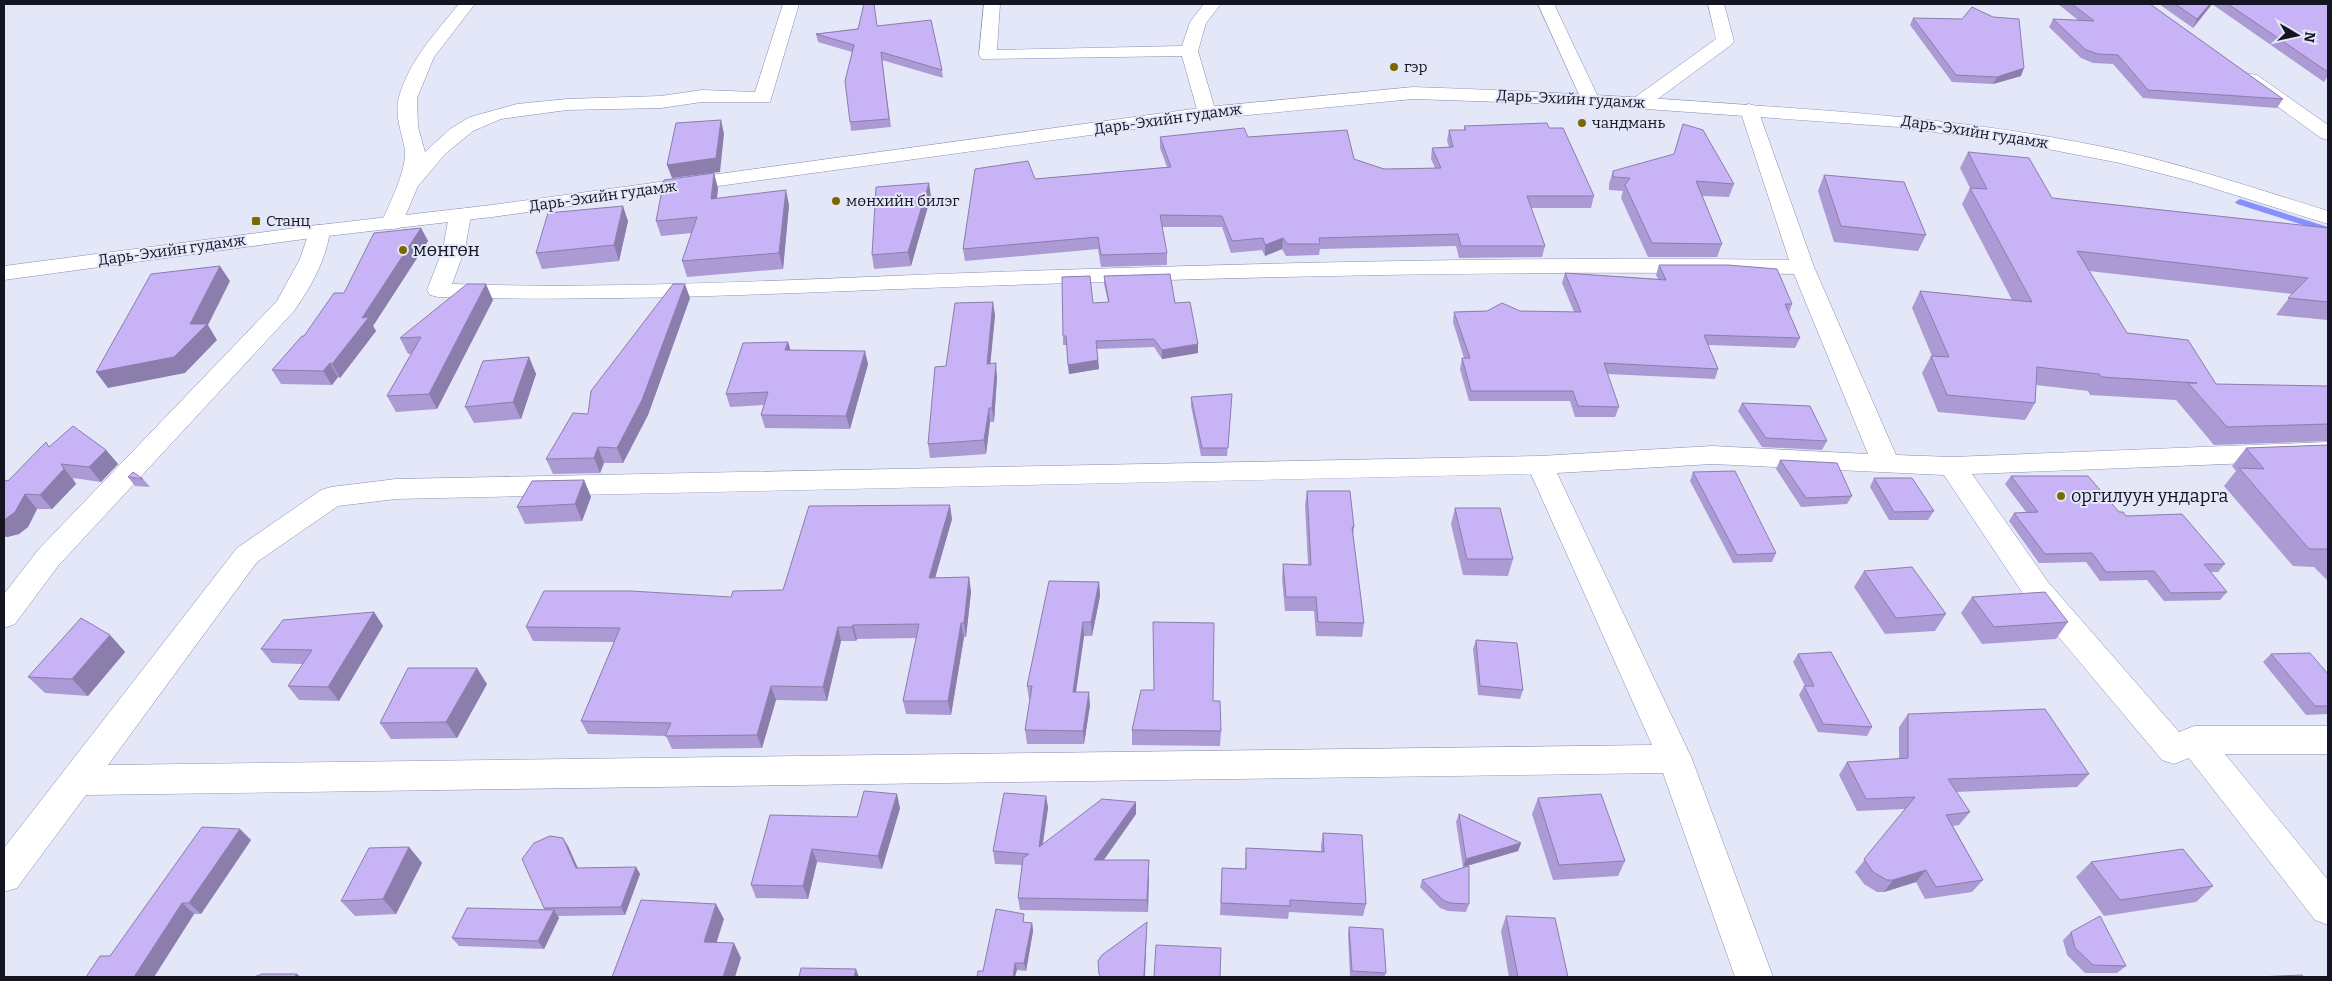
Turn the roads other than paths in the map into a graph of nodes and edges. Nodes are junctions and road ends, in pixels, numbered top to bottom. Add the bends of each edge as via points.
1 (467, 4) edge
2 (791, 4) edge
3 (992, 4) edge
4 (1213, 4) edge
5 (1546, 4) edge
6 (1716, 4) edge
7 (1189, 51) junction
8 (2233, 66) edge
9 (1590, 99) junction
10 (1641, 102) junction
11 (1749, 110) junction
12 (1207, 113) junction
13 (2328, 134) edge
14 (408, 185) junction
15 (460, 215) junction
16 (2328, 218) edge
17 (392, 223) junction
18 (319, 230) junction
19 (1803, 267) junction
20 (4, 272) edge
21 (2328, 451) edge
22 (1886, 464) junction
23 (1540, 465) junction
24 (1952, 466) junction
25 (4, 616) edge
26 (2194, 740) junction
27 (2328, 740) edge
28 (1675, 759) junction
29 (78, 780) junction
30 (4, 876) edge
31 (2328, 908) edge
32 (1754, 977) edge

1 - 14 street via 426,56 408,98 408,127 415,152
2 - 14 street via 763,98 702,96 663,102 587,104 506,112 478,120 457,132 432,155
3 - 7 street via 988,54
4 - 7 street via 1198,22
5 - 9 street
6 - 10 street via 1725,41
7 - 12 street
8 - 13 street
9 - 10 street, Дарь-Эхийн гудамж
9 - 12 street, Дарь-Эхийн гудамж via 1413,93
10 - 11 street, Дарь-Эхийн гудамж
11 - 16 street, Дарь-Эхийн гудамж via 1899,120 2032,140 2122,157 2197,176
11 - 19 street
12 - 15 street, Дарь-Эхийн гудамж
14 - 17 street
15 - 17 street, Дарь-Эхийн гудамж
15 - 19 street via 454,249 438,290 528,294 653,293 950,280 1438,267 1637,264
17 - 18 street, Дарь-Эхийн гудамж
18 - 20 street, Дарь-Эхийн гудамж
18 - 25 street via 318,245 286,306 48,558
19 - 22 street
21 - 24 street
22 - 23 street via 1712,455
22 - 24 street
23 - 28 street
23 - 29 street via 396,489 331,497 247,555
24 - 26 street via 2038,590 2174,750
26 - 27 street
26 - 31 street
28 - 29 street
28 - 32 street
29 - 30 street

